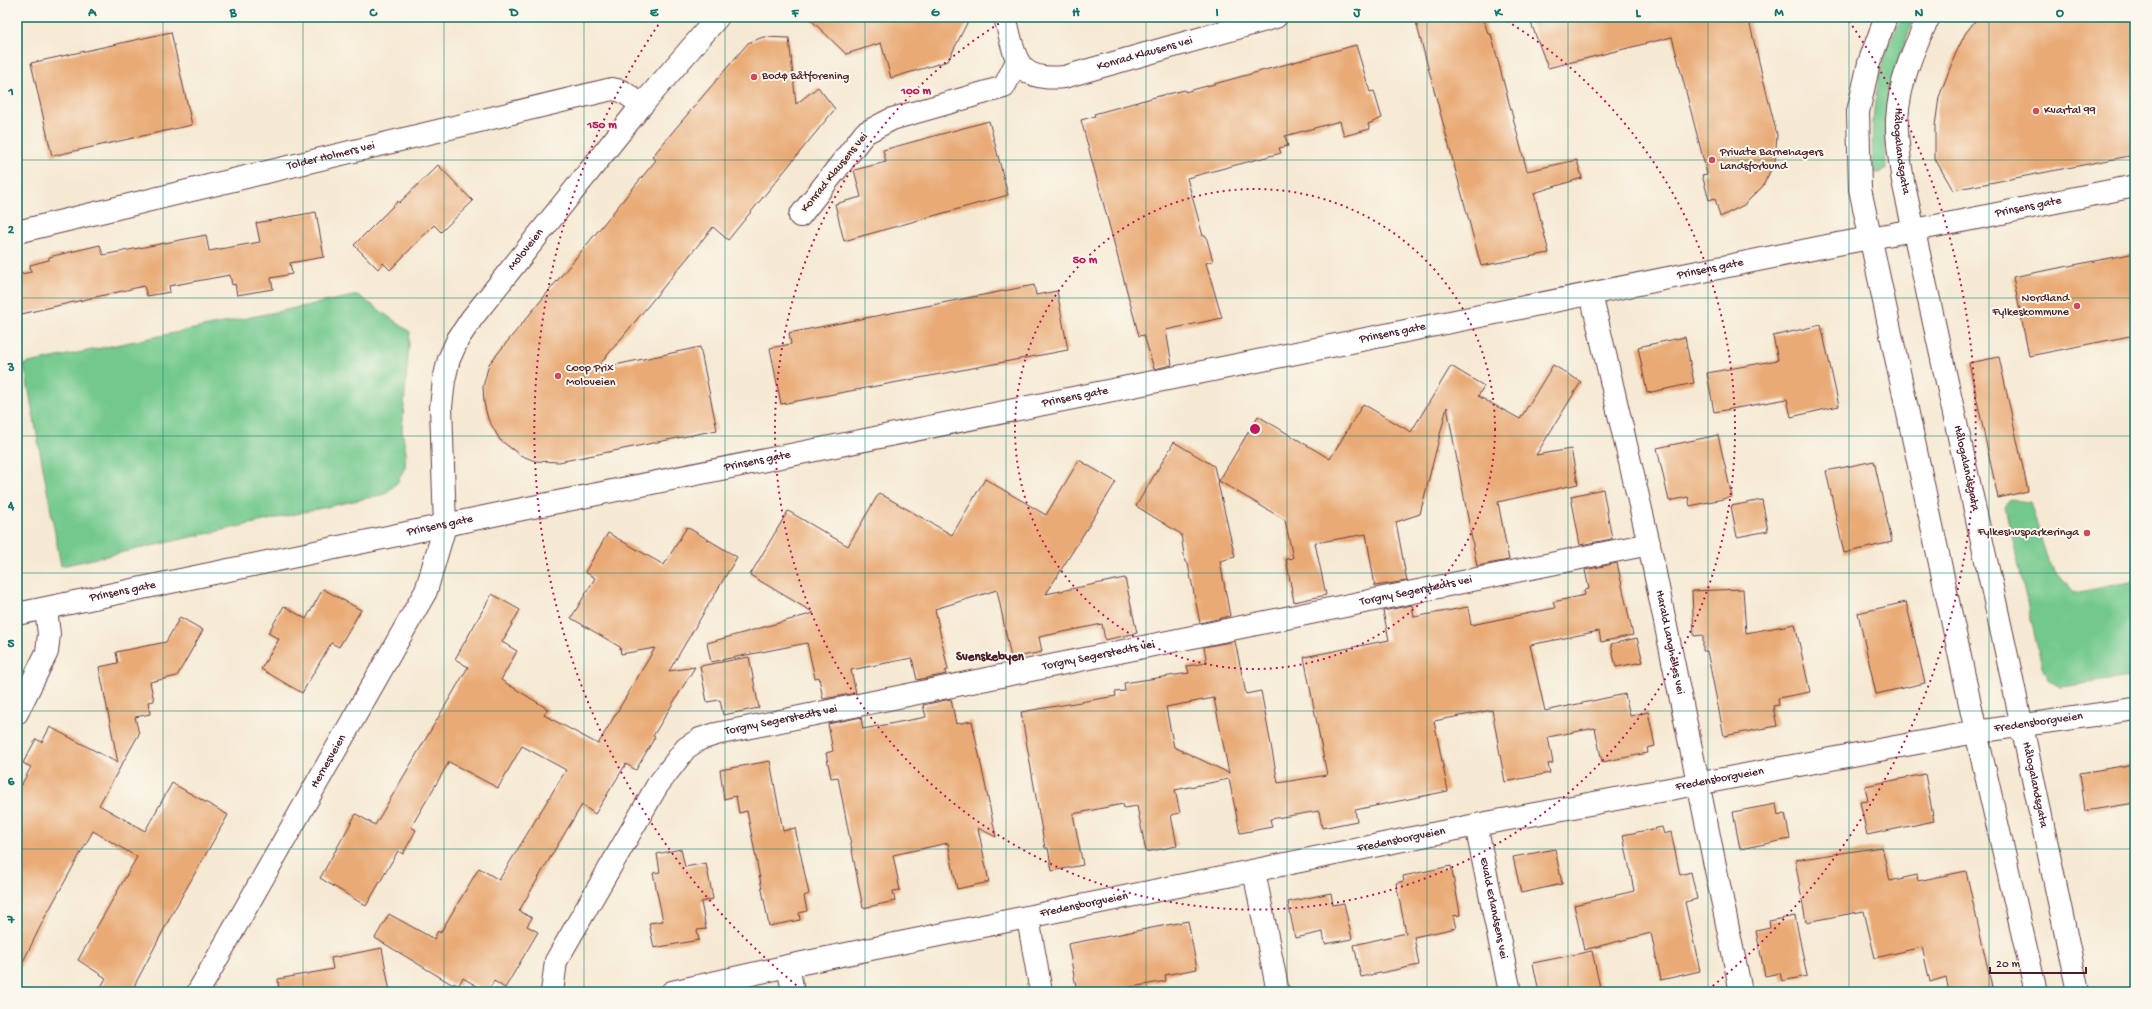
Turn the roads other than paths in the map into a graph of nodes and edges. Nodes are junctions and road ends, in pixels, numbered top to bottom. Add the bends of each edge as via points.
1 (718, 17) edge
2 (1005, 17) edge
3 (1276, 17) edge
4 (1886, 17) edge
5 (1929, 17) edge
6 (1017, 61) junction
7 (642, 105) junction
8 (2135, 186) edge
9 (800, 216) dead end
10 (1914, 229) junction
11 (17, 232) edge
12 (1872, 237) junction
13 (1591, 294) junction
14 (445, 526) junction
15 (1649, 544) junction
16 (46, 609) junction
17 (17, 614) edge
18 (2135, 709) edge
19 (17, 713) edge
20 (2022, 725) junction
21 (1976, 732) junction
22 (1697, 785) junction
23 (1476, 825) junction
24 (1254, 871) junction
25 (1028, 918) junction
26 (788, 966) junction
27 (198, 992) edge
28 (552, 992) edge
29 (672, 992) edge
30 (793, 992) edge
31 (1041, 992) edge
32 (1278, 992) edge
33 (1510, 992) edge
34 (1741, 992) edge
35 (2036, 992) edge
36 (2078, 992) edge

1 - 7 street, Moloveien
2 - 6 street
3 - 6 street, Konrad Klausens vei via 1064,77 1045,79 1028,73
4 - 12 street via 1869,63 1858,112 1860,189
5 - 10 street, Hålogalandsgata via 1915,46 1900,94 1897,121 1903,181
6 - 9 street, Konrad Klausens vei via 1004,87 892,119 865,132
7 - 11 street, Tolder Holmers vei via 622,91 612,89
7 - 14 street, Moloveien via 472,318 455,346 444,380 441,406
8 - 10 street, Prinsens gate
10 - 12 street, Prinsens gate
10 - 20 street, Hålogalandsgata via 1923,281
12 - 13 street, Prinsens gate
12 - 21 street
13 - 14 street, Prinsens gate
13 - 15 street, Harald Langhelles vei
14 - 16 street, Prinsens gate
14 - 27 street, Hernesveien via 426,591
15 - 22 street, Harald Langhelles vei
15 - 28 street, Torgny Segerstedts vei via 700,739 686,748 657,786 556,961
16 - 17 street, Prinsens gate
16 - 19 street via 49,634 47,652
18 - 20 street, Fredensborgveien
20 - 21 street, Fredensborgveien
20 - 36 street, Hålogalandsgata
21 - 22 street, Fredensborgveien
21 - 35 street
22 - 23 street, Fredensborgveien
22 - 34 street, Harald Langhelles vei
23 - 24 street, Fredensborgveien
23 - 33 street, Evald Erlandsens vei
24 - 25 street, Fredensborgveien
24 - 32 street
25 - 26 street, Fredensborgveien
25 - 31 street
26 - 29 street, Fredensborgveien
26 - 30 street

